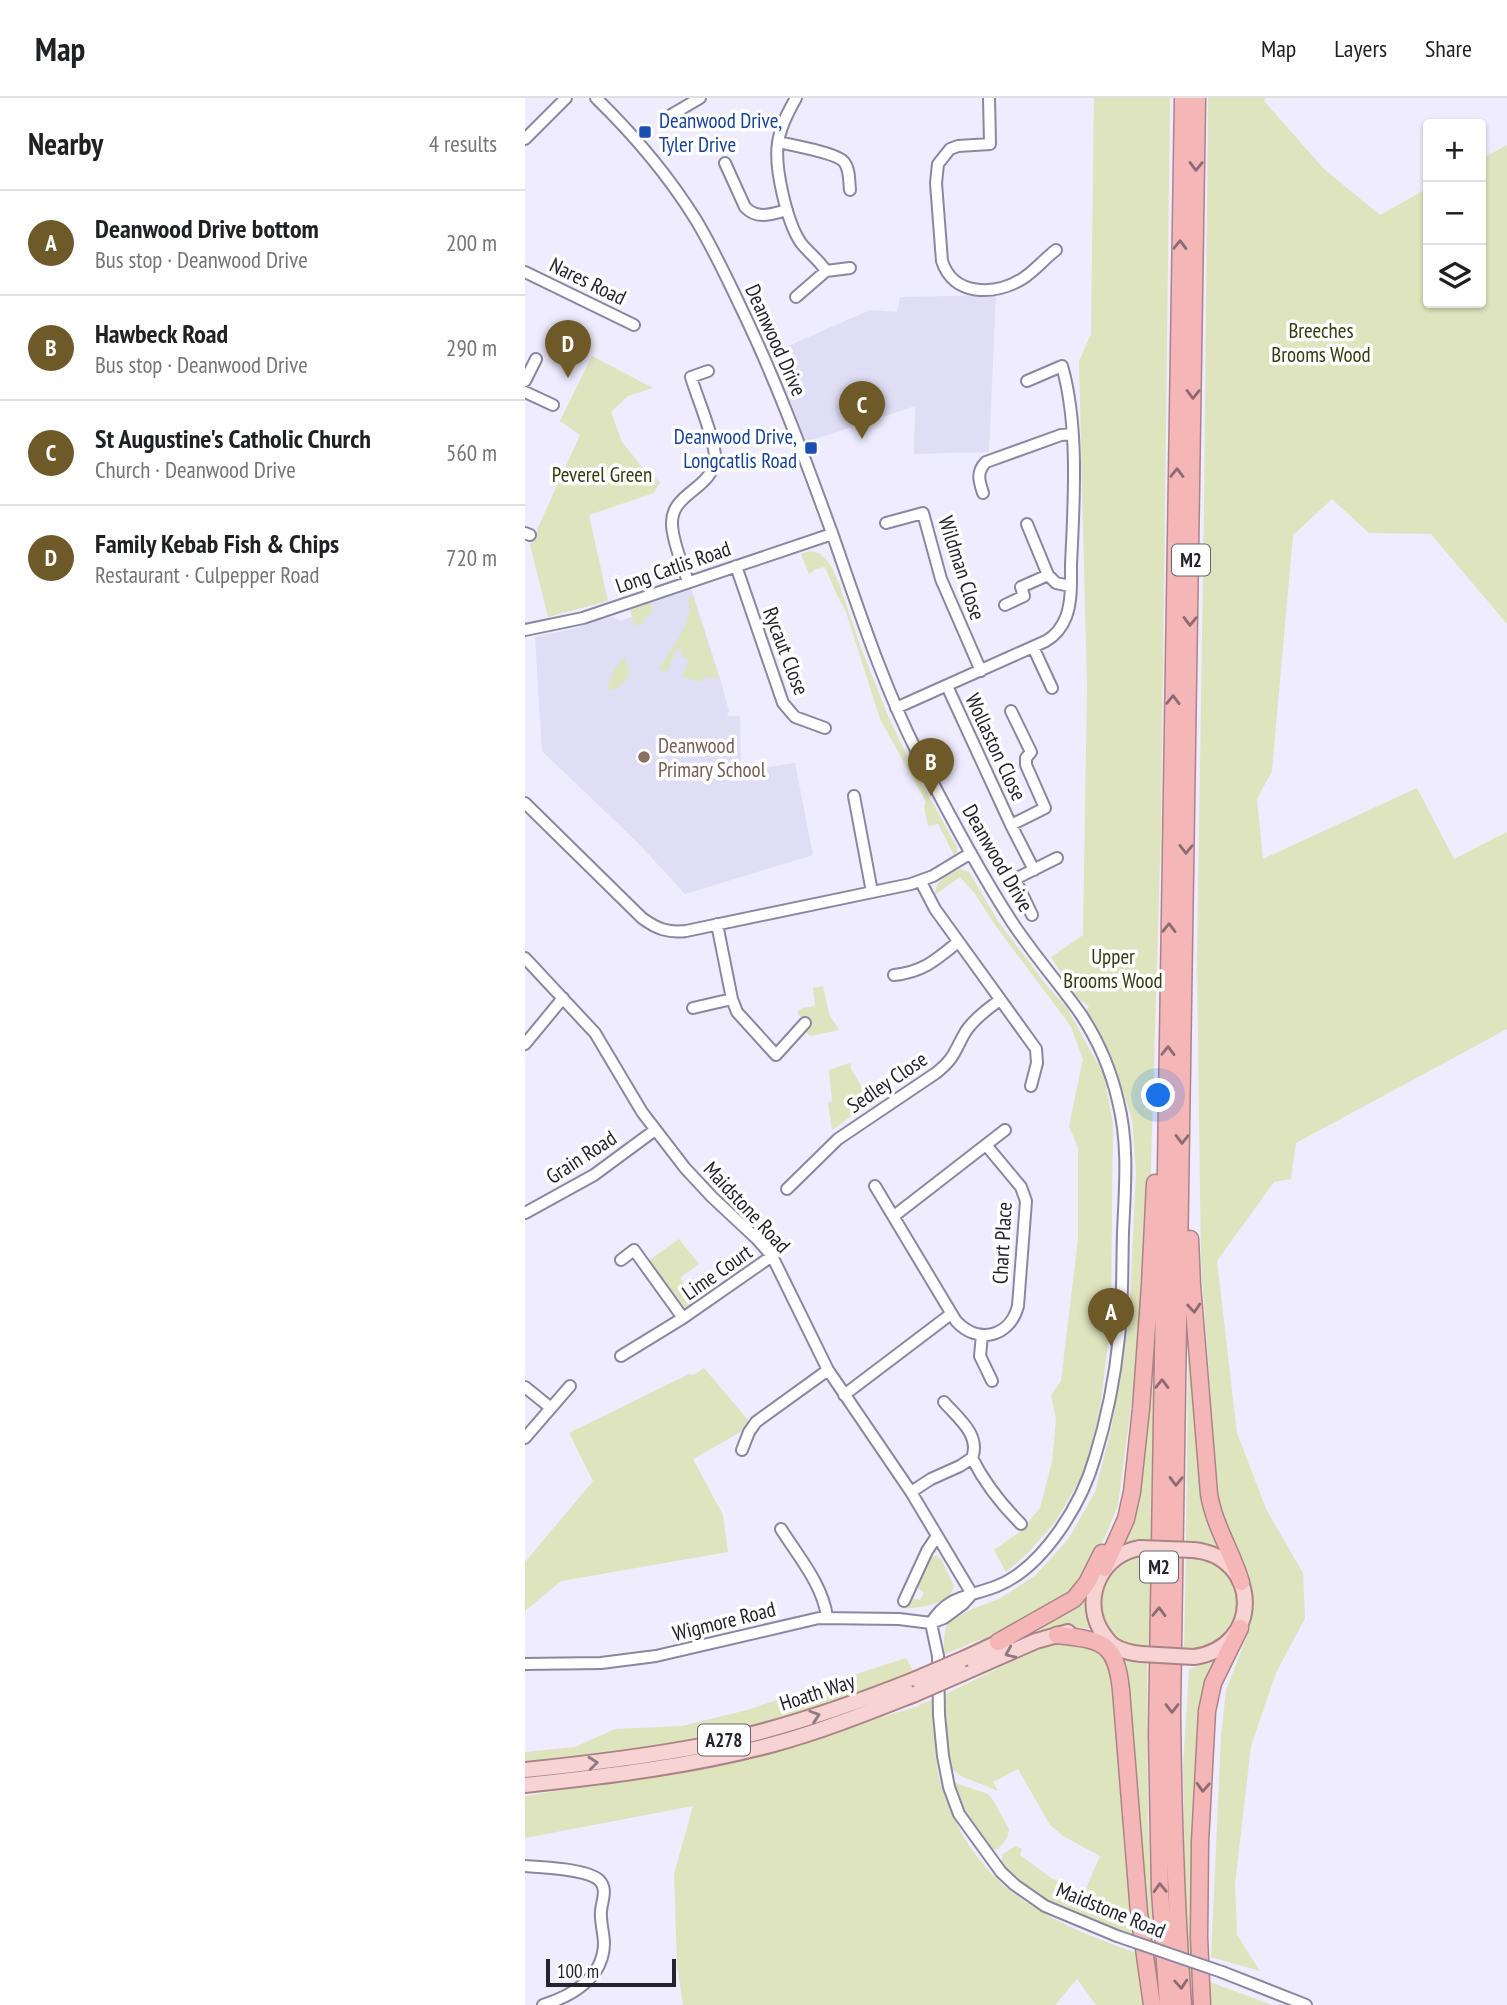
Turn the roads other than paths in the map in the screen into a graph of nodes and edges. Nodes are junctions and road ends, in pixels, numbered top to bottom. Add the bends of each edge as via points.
1 (566, 98) edge
2 (596, 98) edge
3 (700, 98) edge
4 (796, 98) edge
5 (989, 98) edge
6 (1182, 98) edge
7 (1198, 98) edge
8 (671, 115) dead end
9 (525, 139) edge
10 (778, 142) junction
11 (725, 163) dead end
12 (850, 190) dead end
13 (787, 210) junction
14 (1056, 250) dead end
15 (850, 268) dead end
16 (826, 271) junction
17 (525, 272) edge
18 (796, 297) dead end
19 (634, 325) dead end
20 (536, 359) dead end
21 (708, 371) dead end
22 (525, 381) edge
23 (1027, 381) dead end
24 (525, 392) edge
25 (553, 405) dead end
26 (1072, 434) junction
27 (983, 493) dead end
28 (886, 523) dead end
29 (1027, 524) dead end
30 (832, 534) junction
31 (736, 566) junction
32 (1048, 575) junction
33 (688, 582) junction
34 (1070, 586) junction
35 (1005, 605) dead end
36 (525, 630) edge
37 (1033, 647) junction
38 (981, 671) junction
39 (947, 686) junction
40 (1052, 688) dead end
41 (896, 708) junction
42 (1011, 711) dead end
43 (825, 728) dead end
44 (854, 796) dead end
45 (525, 803) edge
46 (1011, 825) junction
47 (971, 853) junction
48 (1057, 859) dead end
49 (1034, 870) junction
50 (921, 881) junction
51 (872, 892) junction
52 (1032, 915) dead end
53 (717, 924) junction
54 (958, 942) junction
55 (525, 958) edge
56 (894, 975) dead end
57 (563, 998) junction
58 (732, 999) junction
59 (1000, 1000) junction
60 (692, 1008) dead end
61 (805, 1023) dead end
62 (525, 1044) edge
63 (1031, 1086) dead end
64 (655, 1130) junction
65 (1005, 1130) dead end
66 (1166, 1130) junction
67 (986, 1145) junction
68 (1181, 1167) junction
69 (875, 1186) dead end
70 (787, 1189) dead end
71 (525, 1213) edge
72 (894, 1216) junction
73 (772, 1256) junction
74 (621, 1260) dead end
75 (951, 1314) junction
76 (683, 1318) junction
77 (982, 1335) junction
78 (621, 1356) dead end
79 (828, 1370) junction
80 (992, 1381) dead end
81 (569, 1386) dead end
82 (525, 1387) edge
83 (844, 1395) junction
84 (944, 1402) dead end
85 (551, 1408) junction
86 (525, 1438) edge
87 (742, 1450) dead end
88 (1136, 1455) junction
89 (972, 1458) junction
90 (911, 1492) junction
91 (1021, 1524) dead end
92 (781, 1530) dead end
93 (937, 1536) junction
94 (1104, 1568) junction
95 (1241, 1582) junction
96 (1097, 1583) junction
97 (972, 1594) junction
98 (911, 1596) dead end
99 (827, 1618) junction
100 (931, 1623) junction
101 (1240, 1628) junction
102 (1057, 1635) junction
103 (998, 1642) junction
104 (1110, 1642) junction
105 (525, 1664) edge
106 (916, 1686) junction
107 (1121, 1690) junction
108 (525, 1770) edge
109 (525, 1786) edge
110 (525, 1866) edge
111 (559, 2003) edge
112 (543, 2005) edge
113 (1152, 2005) edge
114 (1168, 2005) edge
115 (1183, 2005) edge
116 (1202, 2005) edge
117 (1306, 2005) edge

1 - 9 street
2 - 30 street, Deanwood Drive via 662,171 703,233 768,366
3 - 8 street
4 - 10 street
5 - 14 street via 990,144 950,149 938,164 945,268 964,286 993,290 1016,283
66 -> 6 highway, M2
7 -> 68 highway, M2
10 - 12 street via 843,160
10 - 13 street via 777,162
11 - 13 street via 749,212 764,216
13 - 16 street via 801,243
15 - 16 street
16 - 18 street
17 - 19 street, Nares Road
20 - 22 street
21 - 33 street via 691,377 714,448 714,465 703,483 680,502 671,524
23 - 26 street via 1062,366 1070,396
24 - 25 street
26 - 27 street via 986,462 978,478
26 - 34 street
28 - 38 street, Wildman Close via 923,513 944,587
29 - 32 street
30 - 31 street, Long Catlis Road
30 - 41 street, Deanwood Drive
31 - 33 street, Long Catlis Road
31 - 43 street, Rycaut Close via 786,708 799,719
32 - 34 street via 1056,583
32 - 35 street via 1021,586 1024,596
33 - 36 street, Long Catlis Road via 583,618
34 - 37 street via 1063,623 1051,638
37 - 38 street
37 - 40 street
38 - 39 street
39 - 41 street
39 - 46 street, Wollaston Close
41 - 47 street, Deanwood Drive
42 - 46 street, Wollaston Close via 1031,752 1026,765 1045,808
44 - 51 street
45 - 53 street via 649,923 676,932
46 - 49 street, Wollaston Close
47 - 50 street
47 - 97 street, Deanwood Drive via 1013,923 1095,1040 1124,1125 1126,1169 1120,1334 1091,1473 1066,1522 1036,1557 1008,1581
48 - 49 street
49 - 52 street via 1015,879
50 - 51 street
50 - 54 street
51 - 53 street
53 - 58 street
54 - 56 street via 925,968
54 - 59 street
55 - 57 street, Maidstone Road
57 - 62 street
57 - 64 street, Maidstone Road via 595,1034
58 - 60 street
58 - 61 street via 741,1018 776,1055
59 - 63 street via 1037,1053
59 - 70 street, Sedley Close via 968,1028 950,1061 838,1139
64 - 71 street, Grain Road via 594,1175
64 - 73 street, Maidstone Road via 702,1187
65 - 67 street
66 - 88 highway, M2 via 1156,1178
114 -> 66 highway, M2 via 1157,1734
67 - 72 street
67 - 77 street, Chart Place via 1021,1187 1026,1206 1016,1312 1004,1329
68 -> 95 highway, M2 via 1188,1192 1209,1494
68 -> 115 highway, M2 via 1172,1725
69 - 72 street
72 - 75 street
73 - 76 street, Lime Court
73 - 79 street, Maidstone Road
74 - 76 street, Lime Court via 633,1250
75 - 77 street via 966,1330
75 - 83 street
76 - 78 street, Lime Court
77 - 80 street via 980,1356
79 - 83 street, Maidstone Road
79 - 87 street via 756,1422
81 - 85 street
82 - 85 street
83 - 90 street, Maidstone Road
84 - 89 street via 972,1436
85 - 86 street
88 - 94 highway, M2 via 1129,1506
88 - 103 highway, M2 via 1119,1518 1081,1592
89 - 90 street
89 - 91 street
90 - 93 street, Maidstone Road
92 - 99 street via 819,1589
93 - 97 street, Maidstone Road
93 - 98 street
94 - 95 main road, bridge via 1123,1553 1140,1548 1203,1551 1222,1559
94 - 96 main road
95 - 101 main road via 1245,1608
96 - 103 main road, Hoath Way / A278 via 1075,1607
96 - 104 main road via 1094,1612
97 - 100 street, Deanwood Drive via 957,1597 938,1611
99 - 100 street, Wigmore Road
99 - 105 street, Wigmore Road via 647,1658
100 - 117 street, Maidstone Road, bridge via 949,1787 959,1814 1001,1872 1045,1906
101 - 104 main road, bridge via 1220,1649 1194,1657 1141,1654
101 -> 116 highway via 1213,1683 1207,1710 1200,1843
102 - 104 main road, Hoath Way / A278 via 1080,1632
102 -> 106 main road, Hoath Way / A278, bridge via 963,1673
102 - 107 highway via 1089,1639 1110,1650
103 - 106 main road, Hoath Way / A278, bridge
104 - 107 highway via 1125,1673
108 -> 106 main road, Hoath Way / A278 via 737,1738
106 - 109 main road, Hoath Way / A278 via 813,1732 739,1753 659,1769
107 - 113 highway
110 - 111 street via 592,1875 604,1890 604,1943 599,1964
111 - 112 street

